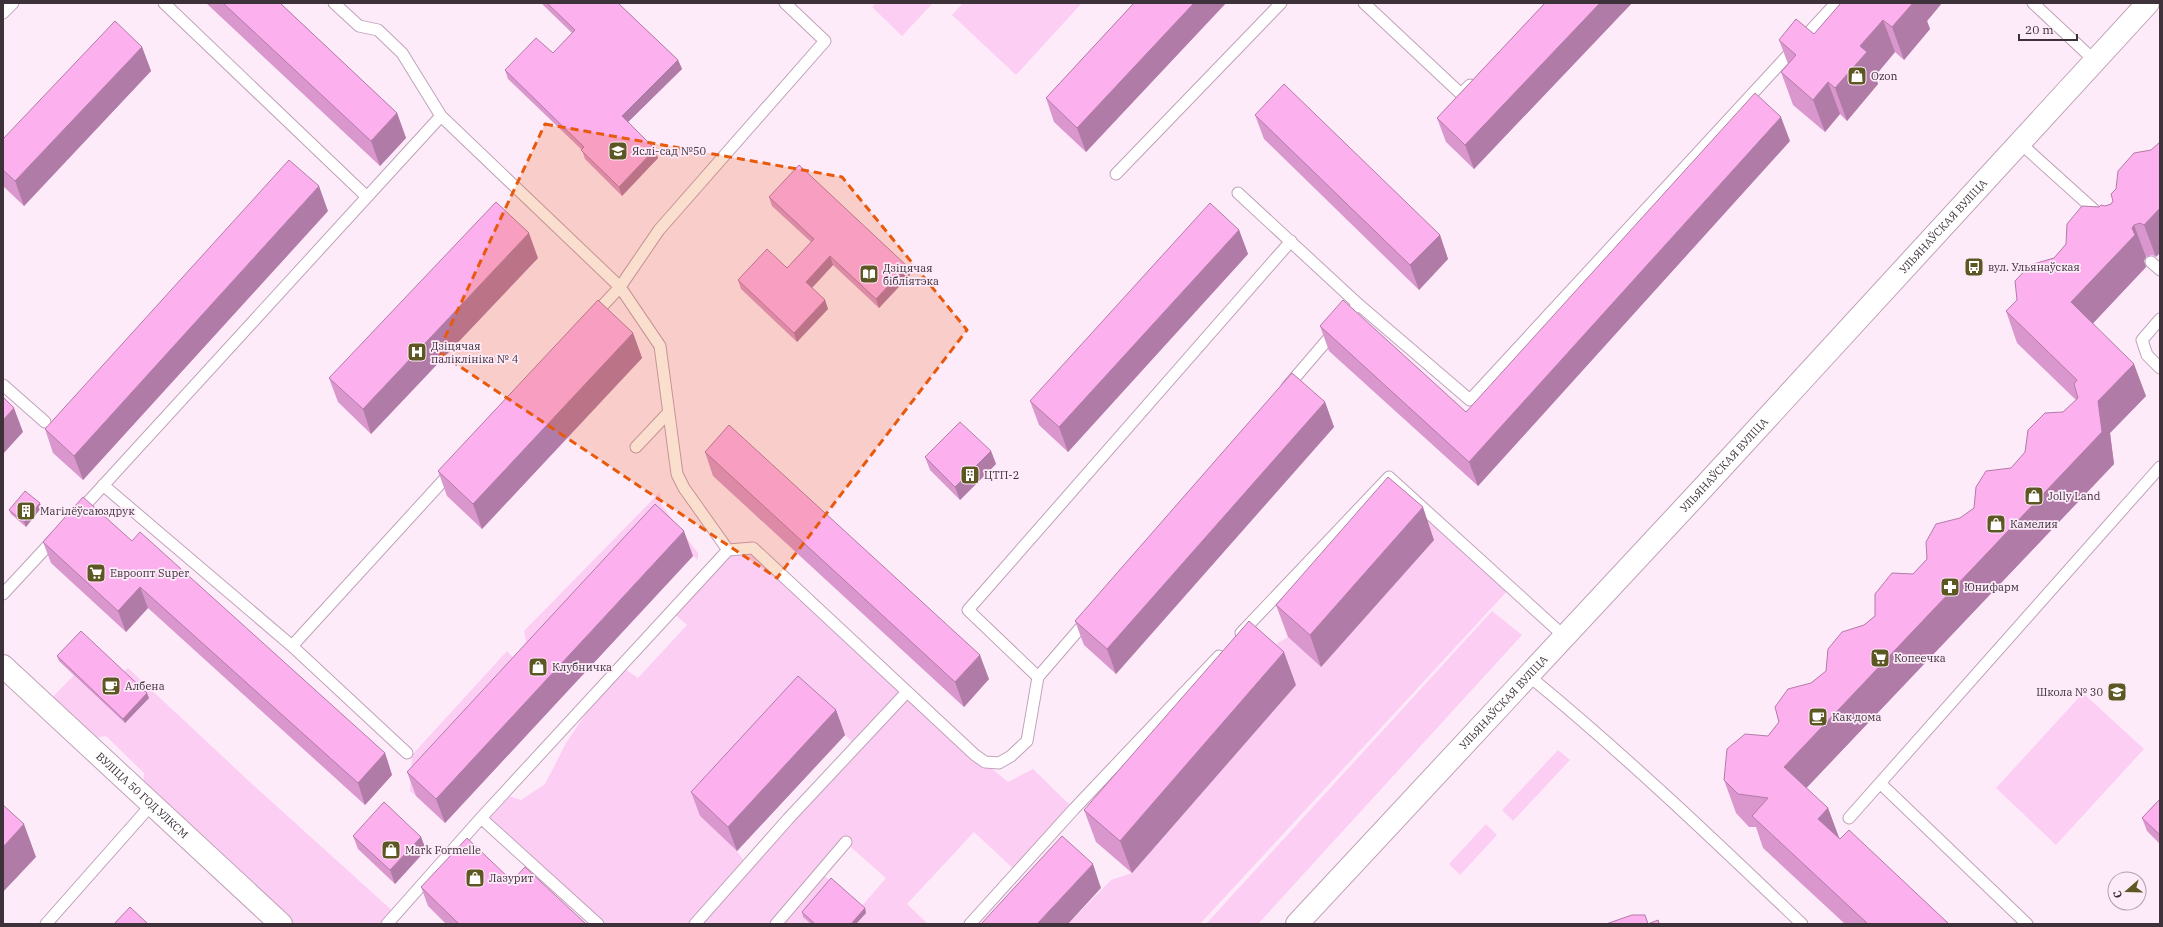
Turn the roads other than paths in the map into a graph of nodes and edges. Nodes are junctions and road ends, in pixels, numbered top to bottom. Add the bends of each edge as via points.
1 (13, 3) edge
2 (164, 3) edge
3 (334, 3) edge
4 (785, 3) edge
5 (1281, 3) edge
6 (1364, 3) edge
7 (1836, 3) edge
8 (2033, 3) edge
9 (2148, 3) edge
10 (3, 13) edge
11 (2095, 61) junction
12 (1478, 77) edge
13 (441, 116) junction
14 (2020, 143) junction
15 (1116, 174) dead end
16 (1238, 193) dead end
17 (367, 197) junction
18 (2107, 222) edge
19 (1291, 241) junction
20 (2151, 262) dead end
21 (2160, 270) edge
22 (620, 287) junction
23 (1358, 304) junction
24 (2160, 319) edge
25 (584, 327) edge
26 (2160, 368) edge
27 (3, 385) edge
28 (1281, 394) edge
29 (668, 413) junction
30 (45, 422) dead end
31 (636, 447) dead end
32 (459, 464) edge
33 (2160, 467) edge
34 (103, 485) junction
35 (72, 520) edge
36 (61, 531) edge
37 (728, 550) junction
38 (3, 594) edge
39 (1095, 611) edge
40 (1565, 637) junction
41 (1235, 639) edge
42 (292, 646) junction
43 (1224, 650) edge
44 (3, 666) edge
45 (1529, 676) junction
46 (1038, 677) junction
47 (906, 693) junction
48 (407, 753) dead end
49 (1880, 783) junction
50 (152, 804) junction
51 (481, 818) junction
52 (1849, 818) dead end
53 (846, 842) dead end
54 (46, 924) edge
55 (281, 924) edge
56 (386, 924) edge
57 (598, 924) edge
58 (695, 924) edge
59 (776, 924) edge
60 (970, 924) edge
61 (1297, 924) edge
62 (1802, 924) edge
63 (2027, 924) edge

1 - 10 lane
2 - 17 lane
3 - 13 lane via 358,26 378,30 402,53
4 - 22 lane via 825,41 659,230
5 - 15 lane
6 - 12 lane via 1461,94
7 - 23 lane via 1470,400
8 - 11 lane
9 - 11 main road, УЛЬЯНАЎСКАЯ ВУЛІЦА
11 - 14 main road, УЛЬЯНАЎСКАЯ ВУЛІЦА
13 - 17 lane
13 - 22 lane
14 - 18 lane
14 - 40 main road, УЛЬЯНАЎСКАЯ ВУЛІЦА
16 - 19 lane
17 - 34 lane
19 - 23 lane
19 - 46 lane via 968,610
20 - 21 lane
22 - 25 lane
22 - 29 lane via 660,346
23 - 28 lane
24 - 26 lane via 2142,340 2148,355
27 - 30 lane
29 - 31 lane
29 - 37 lane via 677,474
32 - 42 lane
33 - 49 lane
34 - 35 lane
34 - 42 lane
36 - 38 lane
37 - 47 lane via 753,548
37 - 51 lane
39 - 46 lane
40 - 41 lane via 1388,477
40 - 45 main road, УЛЬЯНАЎСКАЯ ВУЛІЦА
42 - 48 lane
43 - 60 lane
44 - 50 main road, ВУЛІЦА 50 ГОД УЛКСМ
45 - 61 main road, УЛЬЯНАЎСКАЯ ВУЛІЦА
45 - 62 lane via 1681,809
46 - 47 lane via 1027,742 999,763 980,760
47 - 58 lane via 788,819
49 - 52 lane
49 - 63 lane
50 - 54 lane
50 - 55 main road, ВУЛІЦА 50 ГОД УЛКСМ
51 - 56 lane
51 - 57 lane
53 - 59 lane

